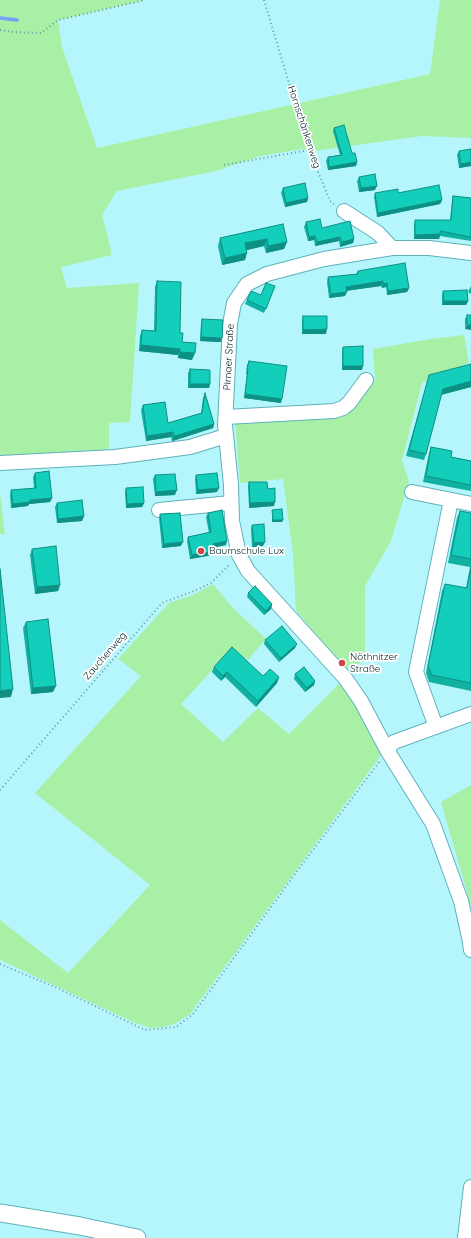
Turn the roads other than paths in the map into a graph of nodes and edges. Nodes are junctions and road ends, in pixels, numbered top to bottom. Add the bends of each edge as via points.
1 (344, 211) road end
2 (392, 248) junction
3 (471, 253) edge
4 (366, 380) dead end
5 (226, 417) junction
6 (226, 436) junction
7 (0, 463) edge
8 (412, 492) dead end
9 (451, 500) junction
10 (471, 504) edge
11 (232, 506) junction
12 (159, 510) dead end
13 (199, 514) dead end
14 (471, 714) edge
15 (436, 727) junction
16 (387, 750) junction
17 (471, 950) edge
18 (471, 1187) edge
19 (0, 1213) edge
20 (137, 1238) edge
21 (465, 1238) edge

1 - 2 street via 378,233
2 - 3 street, Pirnaer Straße via 430,248
2 - 5 street, Pirnaer Straße via 324,259 267,274 247,284 234,303 230,324
4 - 5 street via 343,408 334,411
5 - 6 street, Pirnaer Straße
6 - 7 street via 190,447 115,457
6 - 11 street
8 - 9 street
9 - 10 street
9 - 15 street via 416,672
11 - 12 street
11 - 13 street
11 - 16 street via 232,521 239,555 248,571 345,678 361,701
14 - 15 street
15 - 16 street via 394,742
16 - 17 street via 433,824 460,900
18 - 21 street
19 - 20 main road

